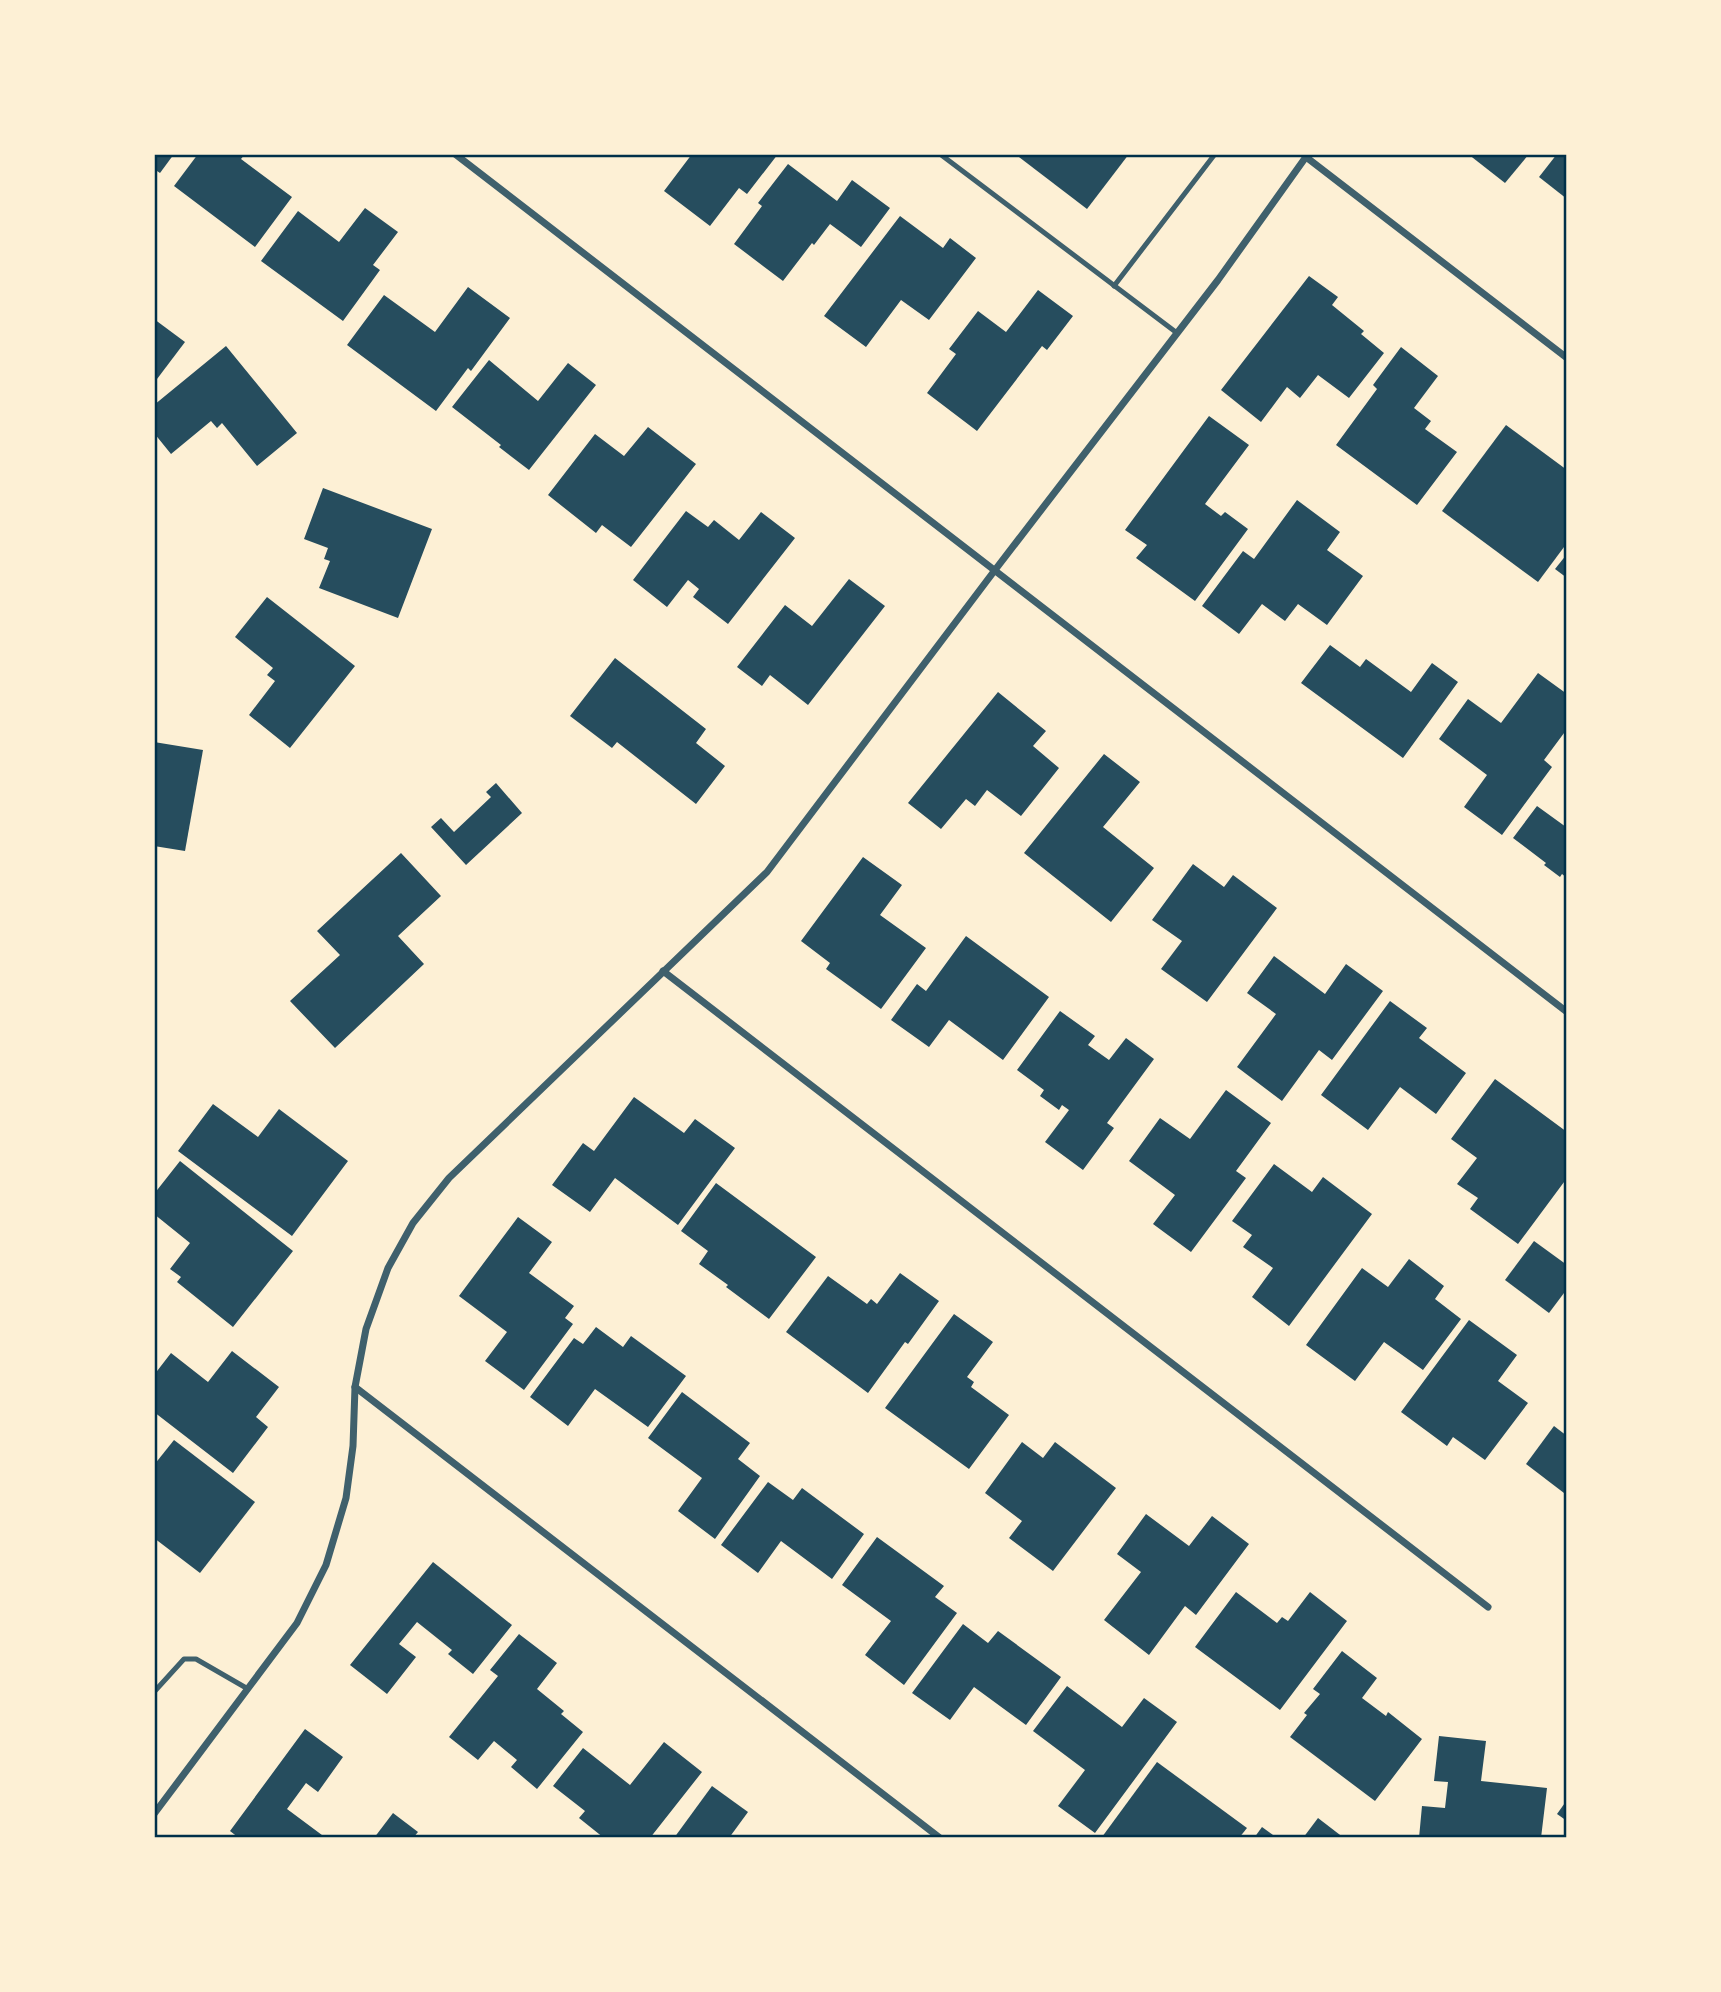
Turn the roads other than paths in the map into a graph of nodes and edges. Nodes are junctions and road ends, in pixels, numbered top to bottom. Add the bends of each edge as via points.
1 (455, 154) edge
2 (940, 154) edge
3 (1215, 154) edge
4 (1307, 155) edge
5 (1114, 286) junction
6 (1177, 333) junction
7 (1567, 358) edge
8 (995, 570) junction
9 (663, 971) junction
10 (1567, 1012) edge
11 (355, 1387) junction
12 (1488, 1607) dead end
13 (247, 1689) junction
14 (154, 1692) edge
15 (154, 1814) edge
16 (940, 1838) edge

1 - 8 street
2 - 5 lane
3 - 5 lane
4 - 6 street
4 - 7 street
5 - 6 lane
6 - 8 street
8 - 9 street via 767,872
8 - 10 street
9 - 11 street via 449,1178 414,1223 388,1268 366,1329
9 - 12 street
11 - 13 street via 346,1498 326,1565 297,1623
11 - 16 street
13 - 14 lane via 196,1659 184,1659
13 - 15 street

